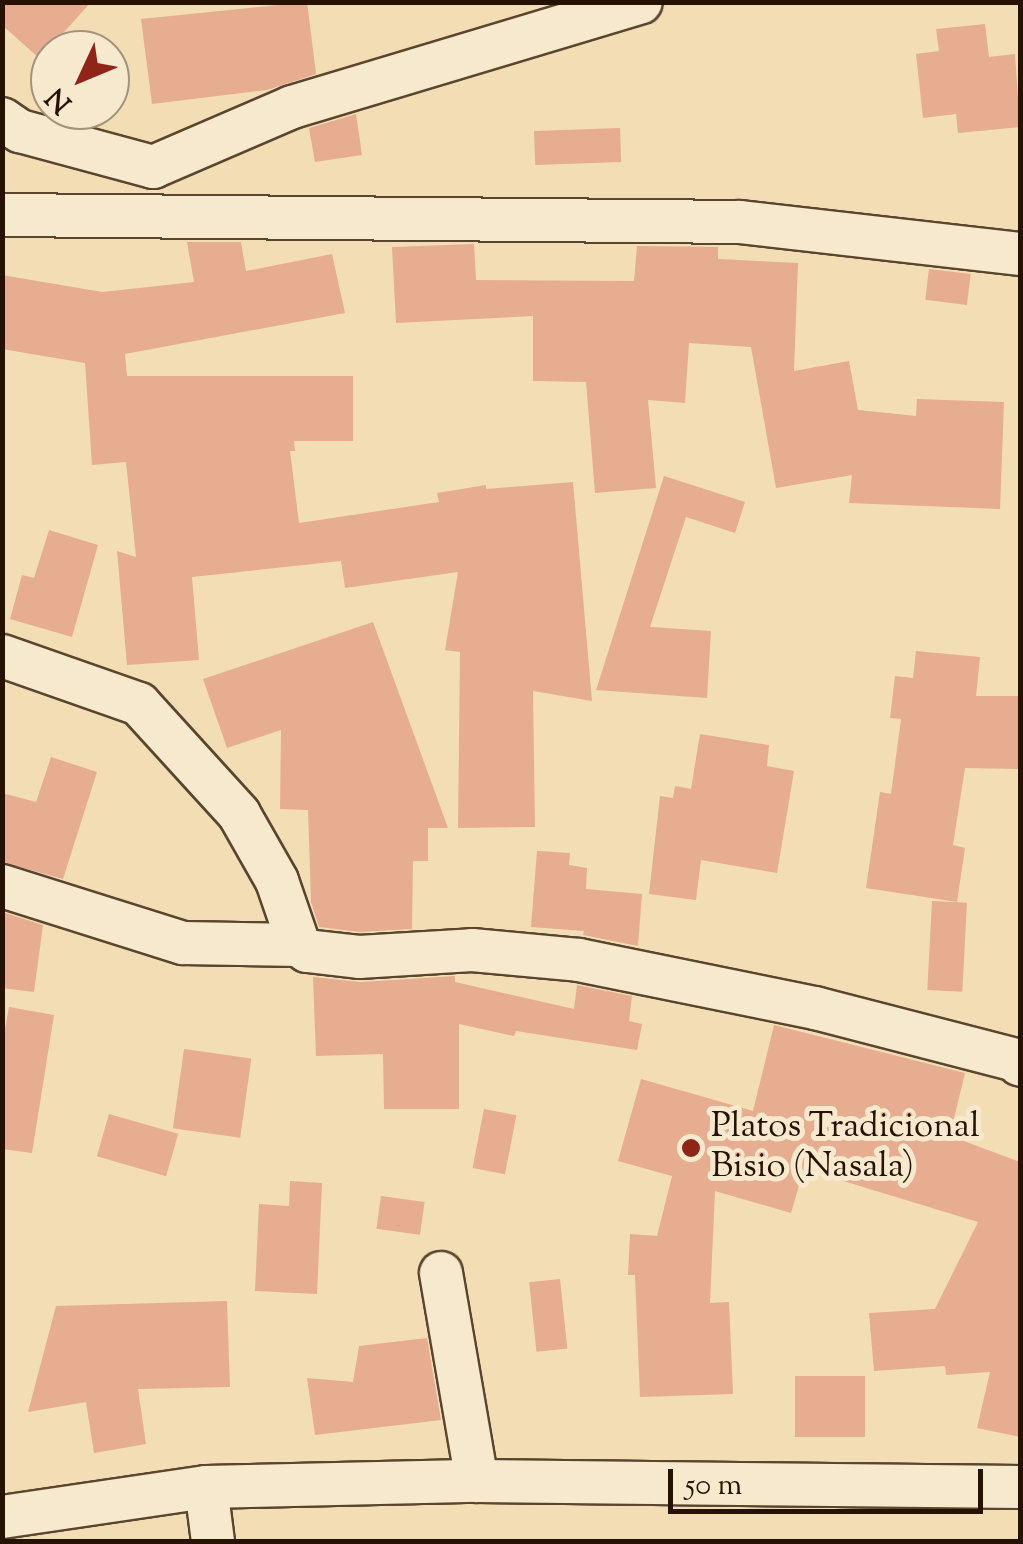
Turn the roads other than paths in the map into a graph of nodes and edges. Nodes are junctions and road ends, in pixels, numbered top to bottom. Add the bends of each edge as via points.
1 (641, 2) edge
2 (2, 119) edge
3 (2, 215) edge
4 (1020, 254) edge
5 (2, 656) edge
6 (2, 886) edge
7 (299, 944) junction
8 (1020, 1065) edge
9 (441, 1274) dead end
10 (477, 1480) junction
11 (206, 1487) junction
12 (1020, 1488) edge
13 (2, 1517) edge
14 (212, 1542) edge

1 - 2 street via 292,107 154,167 20,131
3 - 4 street via 740,222
5 - 7 street via 139,704 240,814
6 - 7 street via 183,943
7 - 8 street via 318,954 359,957 472,950 579,960 816,1008
9 - 10 street
10 - 11 street
10 - 12 street
11 - 13 street
11 - 14 street

